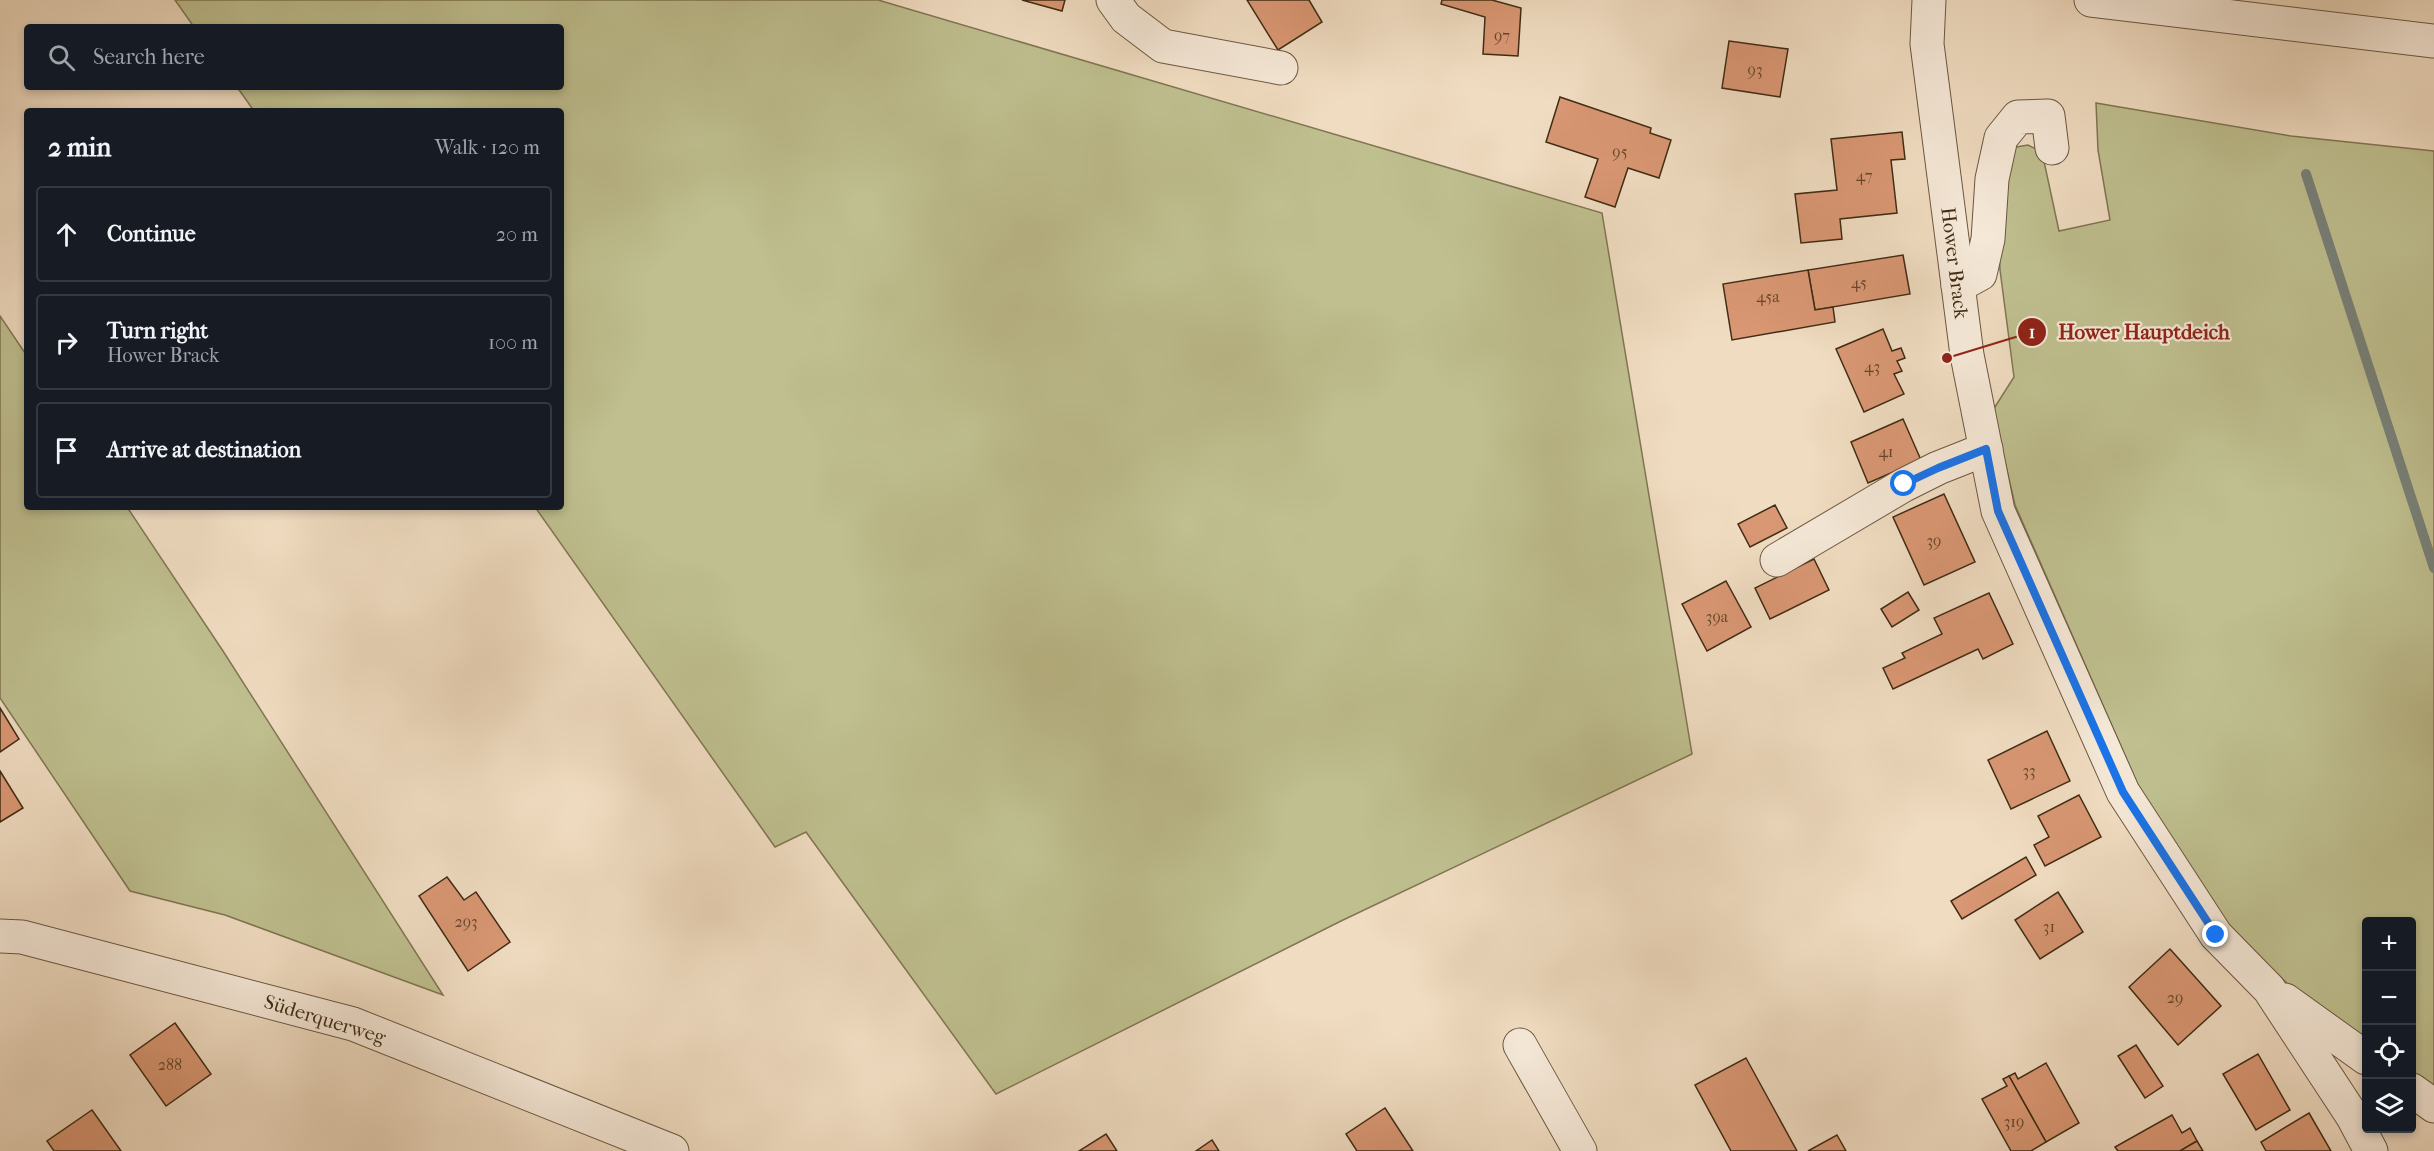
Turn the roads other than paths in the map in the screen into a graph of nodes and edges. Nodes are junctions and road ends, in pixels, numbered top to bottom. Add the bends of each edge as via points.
1 (1113, 0) edge
2 (1929, 0) edge
3 (2091, 0) edge
4 (2434, 41) edge
5 (1281, 68) dead end
6 (2052, 148) dead end
7 (1958, 286) junction
8 (1986, 449) junction
9 (1777, 560) dead end
10 (0, 936) edge
11 (2268, 989) junction
12 (1520, 1045) dead end
13 (2362, 1055) edge
14 (2416, 1093) edge
15 (2434, 1106) edge
16 (672, 1151) edge
17 (1580, 1151) edge
18 (2371, 1151) edge

1 - 5 street via 1126,18 1163,46
2 - 7 street, Hower Brack via 1927,44
3 - 4 street
6 - 7 street via 2048,116 2018,117 2001,138 1980,274
7 - 8 street, Hower Brack via 1966,356
8 - 9 street via 1904,484
8 - 11 street, Hower Brack via 1998,511 2123,792 2216,935
10 - 16 street, Süderquerweg via 21,937 353,1024
11 - 13 street, Hower Brack
11 - 18 street, Hower Brack via 2353,1117
12 - 17 street
14 - 15 street

